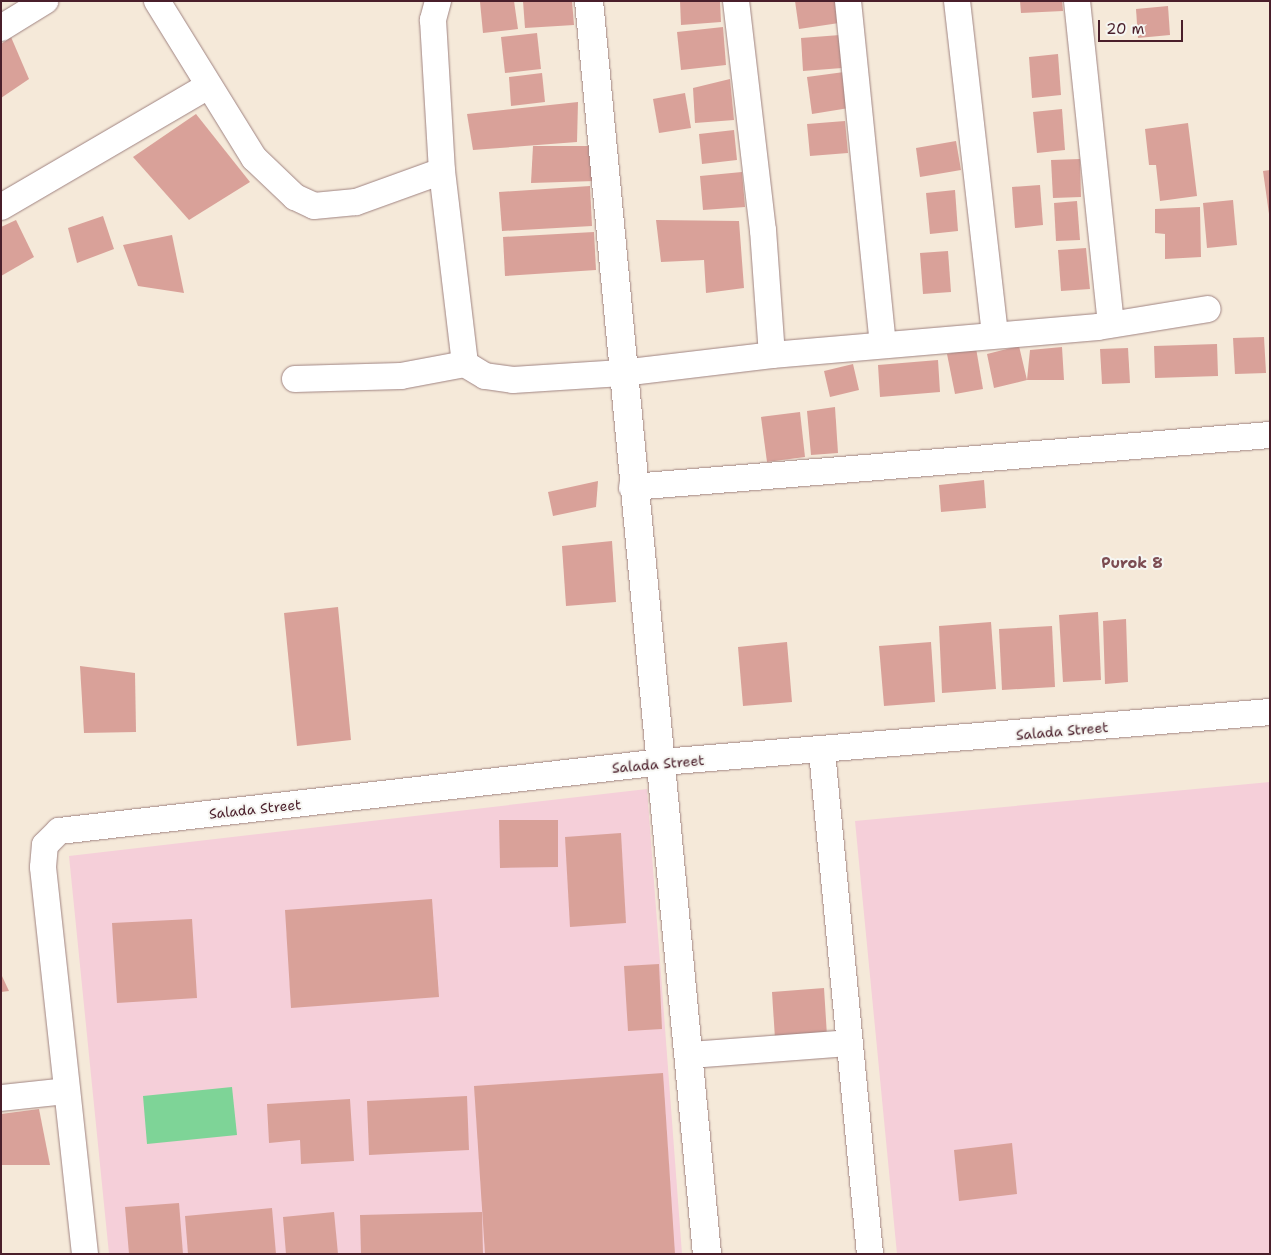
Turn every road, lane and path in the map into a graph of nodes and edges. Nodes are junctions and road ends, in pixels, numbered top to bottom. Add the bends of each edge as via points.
1 (44, 1) edge
2 (157, 1) edge
3 (438, 1) edge
4 (589, 1) edge
5 (736, 1) edge
6 (848, 1) edge
7 (957, 1) edge
8 (1077, 1) edge
9 (1, 28) edge
10 (208, 86) junction
11 (442, 171) junction
12 (1, 207) edge
13 (1208, 309) dead end
14 (1111, 324) junction
15 (995, 335) junction
16 (883, 344) junction
17 (772, 355) junction
18 (465, 364) junction
19 (622, 373) junction
20 (295, 379) dead end
21 (1270, 435) edge
22 (632, 487) junction
23 (1270, 712) edge
24 (822, 752) junction
25 (662, 762) junction
26 (849, 1044) junction
27 (690, 1055) junction
28 (67, 1091) junction
29 (1, 1098) edge
30 (85, 1254) edge
31 (707, 1254) edge
32 (870, 1254) edge

1 - 9 street
2 - 10 street
3 - 11 street via 433,20
4 - 19 street
5 - 17 street via 763,230
6 - 16 street
7 - 15 street
8 - 14 street
10 - 11 street via 254,158 295,197 314,206 356,202
10 - 12 street
11 - 18 street
13 - 14 street
14 - 15 street
15 - 16 street
16 - 17 street
17 - 19 street
18 - 19 street via 502,380
18 - 20 street via 401,376
19 - 22 street
21 - 22 street
22 - 25 street
23 - 24 street, Salada Street
24 - 25 street, Salada Street
24 - 26 street
25 - 27 street
25 - 28 street, Salada Street via 71,830 49,837 43,867
26 - 27 street
26 - 32 street
27 - 31 street
28 - 29 street
28 - 30 street

